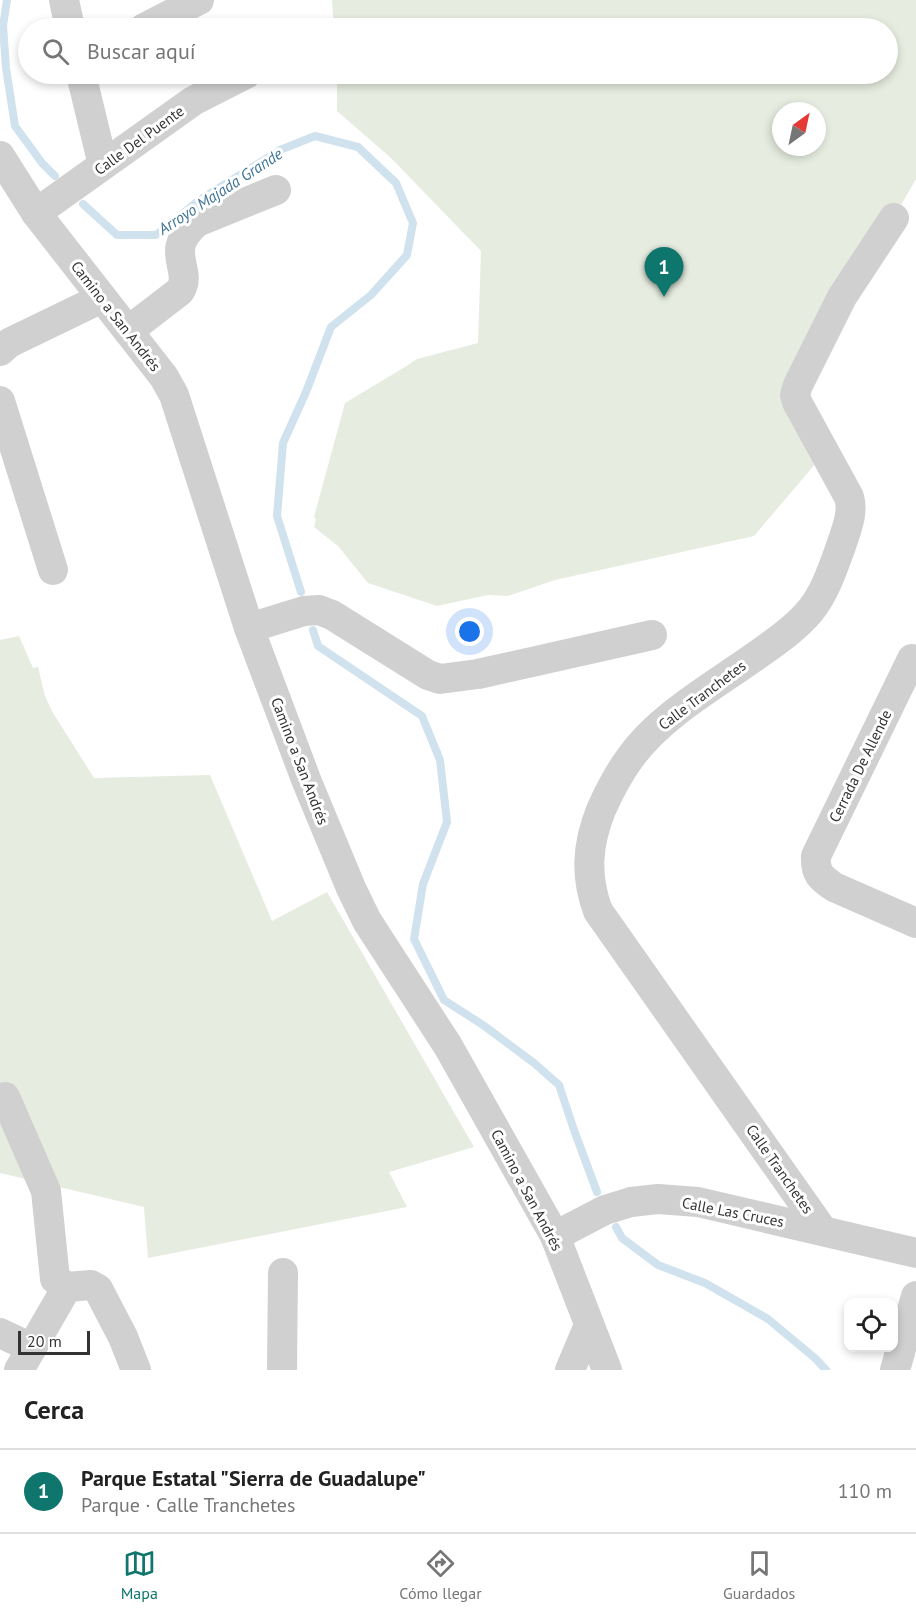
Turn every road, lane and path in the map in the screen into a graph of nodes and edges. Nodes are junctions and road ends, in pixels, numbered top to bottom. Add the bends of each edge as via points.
1 (64, 0) edge
2 (199, 0) edge
3 (68, 18) edge
4 (164, 18) edge
5 (83, 84) edge
6 (226, 84) edge
7 (0, 156) edge
8 (103, 165) junction
9 (276, 190) dead end
10 (36, 213) junction
11 (894, 218) dead end
12 (102, 298) junction
13 (128, 331) junction
14 (0, 351) edge
15 (0, 401) edge
16 (53, 570) dead end
17 (249, 628) junction
18 (652, 635) dead end
19 (912, 659) dead end
20 (916, 923) edge
21 (5, 1097) dead end
22 (823, 1231) junction
23 (555, 1236) junction
24 (916, 1253) edge
25 (283, 1273) dead end
26 (67, 1287) junction
27 (916, 1296) edge
28 (589, 1325) junction
29 (0, 1333) edge
30 (24, 1364) edge
31 (136, 1370) edge
32 (282, 1370) edge
33 (570, 1370) edge
34 (607, 1370) edge
35 (895, 1370) edge

1 - 3 street
2 - 4 street
5 - 8 street
6 - 8 street, Calle Del Puente via 193,101
7 - 10 street, Camino a San Andrés
8 - 10 street, Calle Del Puente
9 - 13 street via 190,228 179,248 184,279 180,291
10 - 12 street, Camino a San Andrés
11 - 22 street, Calle Tranchetes via 842,297 795,395 852,506 824,590 789,632 680,709 630,757 593,830 589,860 592,895 598,911
12 - 13 street, Camino a San Andrés
12 - 14 street
13 - 17 street, Camino a San Andrés via 174,395
15 - 16 street
17 - 18 street via 319,610 440,679
17 - 23 street, Camino a San Andrés via 307,782 367,921 448,1046
19 - 20 street, Cerrada De Allende via 816,856 816,866 818,874 834,887
21 - 26 street via 46,1191 55,1279
22 - 23 street, Calle Las Cruces via 698,1202 658,1199 605,1210
22 - 24 street, Calle Las Cruces
23 - 28 street, Camino a San Andrés
25 - 32 street
26 - 30 street
26 - 31 street via 91,1285 98,1289
27 - 35 street
28 - 33 street
28 - 34 street, Camino a San Andrés
29 - 30 street

